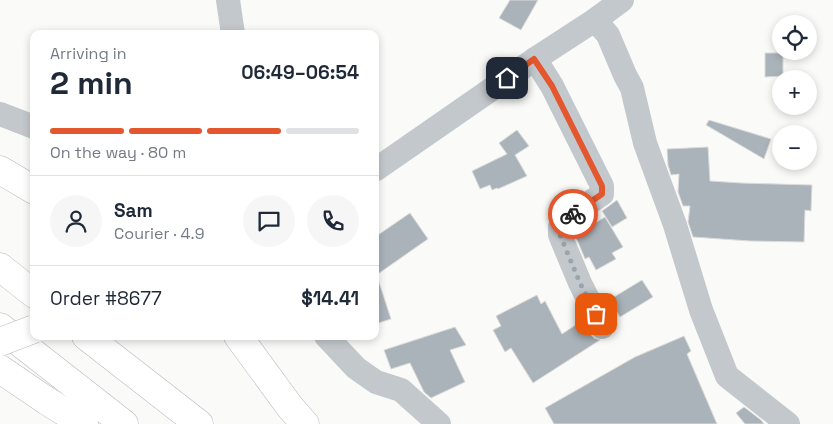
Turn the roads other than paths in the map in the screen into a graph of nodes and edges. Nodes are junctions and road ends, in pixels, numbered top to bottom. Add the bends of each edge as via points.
1 (228, 0) edge
2 (622, 0) edge
3 (595, 20) junction
4 (232, 30) edge
5 (534, 59) junction
6 (0, 114) edge
7 (30, 125) edge
8 (379, 167) edge
9 (0, 170) edge
10 (30, 188) edge
11 (0, 267) edge
12 (30, 291) edge
13 (0, 327) edge
14 (602, 327) dead end
15 (30, 331) edge
16 (91, 340) edge
17 (241, 340) edge
18 (330, 340) edge
19 (0, 342) edge
20 (0, 369) edge
21 (84, 424) edge
22 (124, 424) edge
23 (199, 424) edge
24 (305, 424) edge
25 (439, 424) edge
26 (788, 424) edge

1 - 4 street
2 - 3 street
3 - 5 street
3 - 26 street via 608,35 632,88 645,143 701,310 727,376
5 - 8 street
5 - 14 street via 552,86 602,186 602,194 566,219 560,227 560,235 580,283
6 - 7 street
9 - 10 main road
11 - 12 main road
13 - 22 main road
15 - 19 main road, bridge
16 - 23 main road
17 - 24 main road
18 - 25 street via 356,368 376,382 401,390
20 - 21 main road

